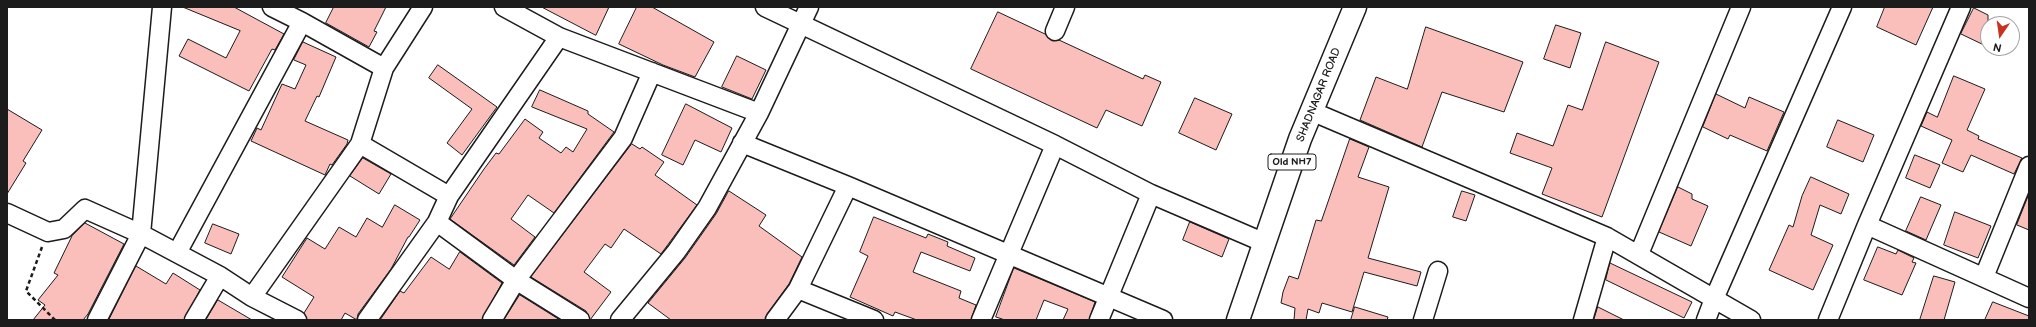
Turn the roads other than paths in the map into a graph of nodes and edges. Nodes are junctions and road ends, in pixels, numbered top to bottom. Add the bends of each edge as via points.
1 (162, 7) edge
2 (272, 7) edge
3 (423, 7) edge
4 (504, 7) edge
5 (765, 7) edge
6 (809, 7) edge
7 (1065, 7) edge
8 (1355, 7) edge
9 (1741, 7) edge
10 (1842, 7) edge
11 (1961, 7) edge
12 (302, 22) junction
13 (801, 25) junction
14 (1055, 31) dead end
15 (559, 37) junction
16 (384, 68) junction
17 (652, 72) junction
18 (1311, 111) junction
19 (759, 114) junction
20 (742, 143) junction
21 (360, 144) junction
22 (1056, 145) junction
23 (2029, 166) edge
24 (848, 186) junction
25 (1152, 194) junction
26 (449, 196) junction
27 (7, 213) edge
28 (437, 222) junction
29 (1867, 226) junction
30 (141, 234) junction
31 (1607, 237) junction
32 (1265, 244) junction
33 (177, 253) junction
34 (1008, 254) junction
35 (1639, 254) junction
36 (1438, 271) dead end
37 (220, 276) junction
38 (1984, 278) junction
39 (516, 280) junction
40 (798, 289) junction
41 (252, 297) junction
42 (1108, 297) junction
43 (2029, 298) edge
44 (1714, 299) junction
45 (97, 320) edge
46 (194, 320) edge
47 (297, 320) edge
48 (367, 320) edge
49 (492, 320) edge
50 (580, 320) edge
51 (620, 320) edge
52 (775, 320) edge
53 (874, 320) edge
54 (981, 320) edge
55 (1099, 320) edge
56 (1163, 320) edge
57 (1238, 320) edge
58 (1423, 320) edge
59 (1583, 320) edge
60 (1706, 320) edge
61 (1751, 320) edge
62 (1828, 320) edge

1 - 30 street
2 - 12 street
3 - 16 street
4 - 15 street
5 - 13 street
6 - 13 street
7 - 14 street
8 - 18 main road, SHADNAGAR ROAD / Old NH7
9 - 35 street
10 - 44 street
11 - 29 street
12 - 16 street
12 - 33 street
13 - 19 street
13 - 22 street
15 - 17 street
15 - 26 street
16 - 21 street
17 - 19 street
17 - 39 street via 624,138
18 - 31 street
18 - 32 main road, SHADNAGAR ROAD / Old NH7
19 - 20 street
20 - 24 street
20 - 51 street via 707,208 676,252
21 - 26 street
21 - 41 street
22 - 25 street
22 - 34 street
23 - 38 street
24 - 34 street
24 - 40 street
25 - 32 street
25 - 42 street
26 - 28 street
27 - 30 street via 48,232 64,229 85,209
28 - 39 street
28 - 48 street
29 - 38 street
29 - 62 street
30 - 33 street
30 - 45 street
31 - 35 street
31 - 59 street
32 - 57 main road, SHADNAGAR ROAD / Old NH7
33 - 37 street
34 - 42 street
34 - 54 street
35 - 44 street
36 - 58 street
37 - 41 street
37 - 46 street
38 - 43 street
39 - 49 street
39 - 50 street
40 - 52 street
40 - 53 street
41 - 47 street
42 - 55 street
42 - 56 street
44 - 60 street
44 - 61 street

